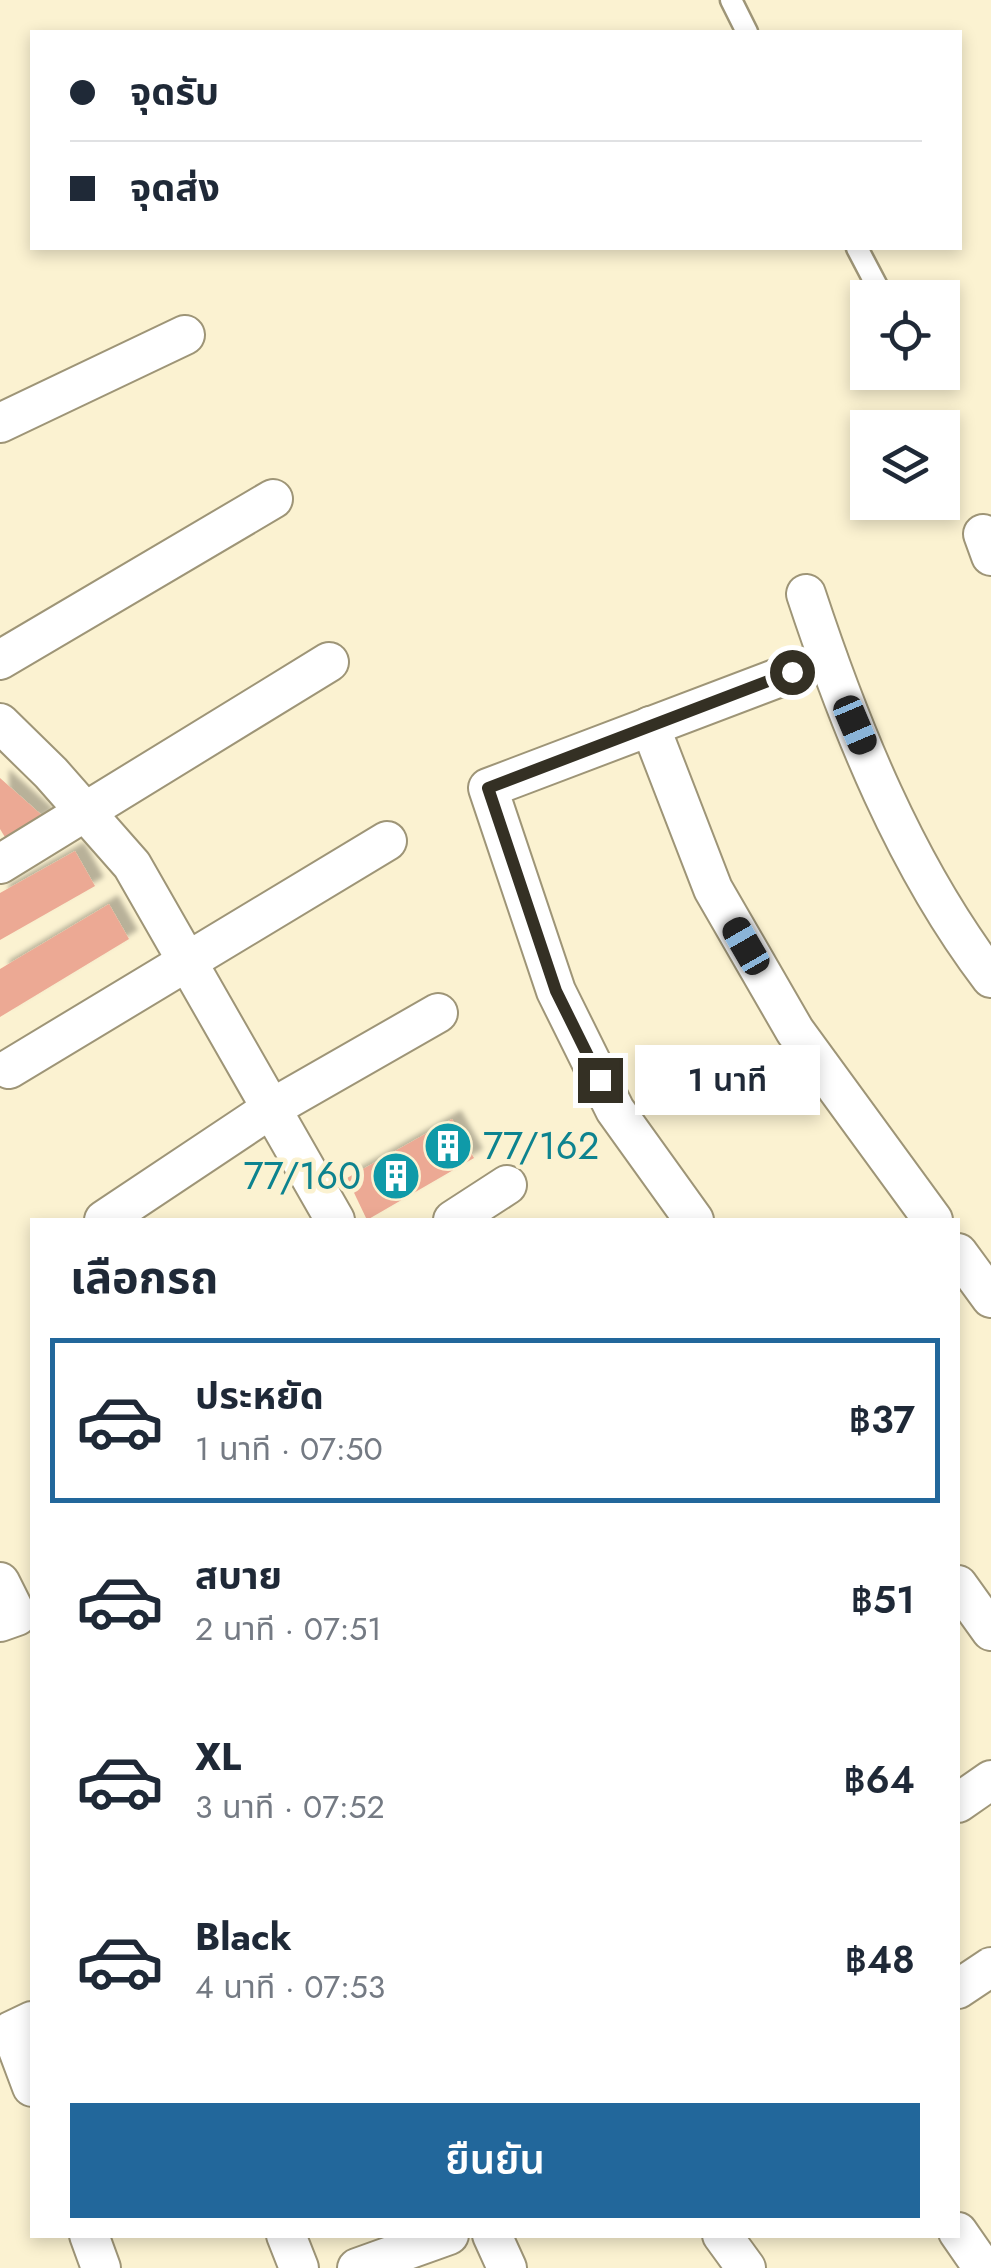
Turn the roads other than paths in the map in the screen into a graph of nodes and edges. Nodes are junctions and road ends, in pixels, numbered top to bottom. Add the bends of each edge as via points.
1 (731, 0) edge
2 (746, 30) edge
3 (859, 250) edge
4 (874, 280) edge
5 (185, 335) dead end
6 (0, 423) edge
7 (273, 498) dead end
8 (806, 594) dead end
9 (828, 659) junction
10 (0, 660) edge
11 (328, 662) dead end
12 (0, 723) edge
13 (650, 726) junction
14 (85, 811) junction
15 (386, 841) dead end
16 (0, 864) edge
17 (187, 960) junction
18 (991, 978) edge
19 (438, 1013) dead end
20 (9, 1069) dead end
21 (272, 1108) junction
22 (507, 1185) dead end
23 (107, 1218) edge
24 (335, 1218) edge
25 (456, 1218) edge
26 (693, 1218) edge
27 (933, 1218) edge
28 (960, 1256) edge
29 (991, 1298) edge
30 (0, 1582) edge
31 (960, 1588) edge
32 (0, 1622) edge
33 (991, 1631) edge
34 (991, 1780) edge
35 (960, 1802) edge
36 (991, 1967) edge
37 (960, 1988) edge
38 (30, 2022) edge
39 (30, 2082) edge
40 (960, 2235) edge
41 (90, 2238) edge
42 (287, 2238) edge
43 (441, 2238) edge
44 (493, 2238) edge
45 (724, 2238) edge
46 (101, 2268) edge
47 (299, 2268) edge
48 (357, 2268) edge
49 (508, 2268) edge
50 (746, 2268) edge
51 (983, 2268) edge

1 - 2 lane
3 - 4 lane
5 - 6 street
7 - 10 street
8 - 9 street
9 - 13 street
9 - 18 street via 896,824
11 - 14 street
12 - 14 street
13 - 26 street via 488,788 556,991 614,1110
13 - 27 street via 731,921 795,1032
14 - 16 street
14 - 17 street via 132,865
15 - 17 street
17 - 20 street
17 - 21 street
19 - 21 street
21 - 23 street
21 - 24 street
22 - 25 street
28 - 29 street
30 - 32 street via 17,1616
31 - 33 street
34 - 35 street
36 - 37 street
38 - 39 street via 11,2031
40 - 51 street
41 - 46 street
42 - 47 street
43 - 48 street
44 - 49 street
45 - 50 street

